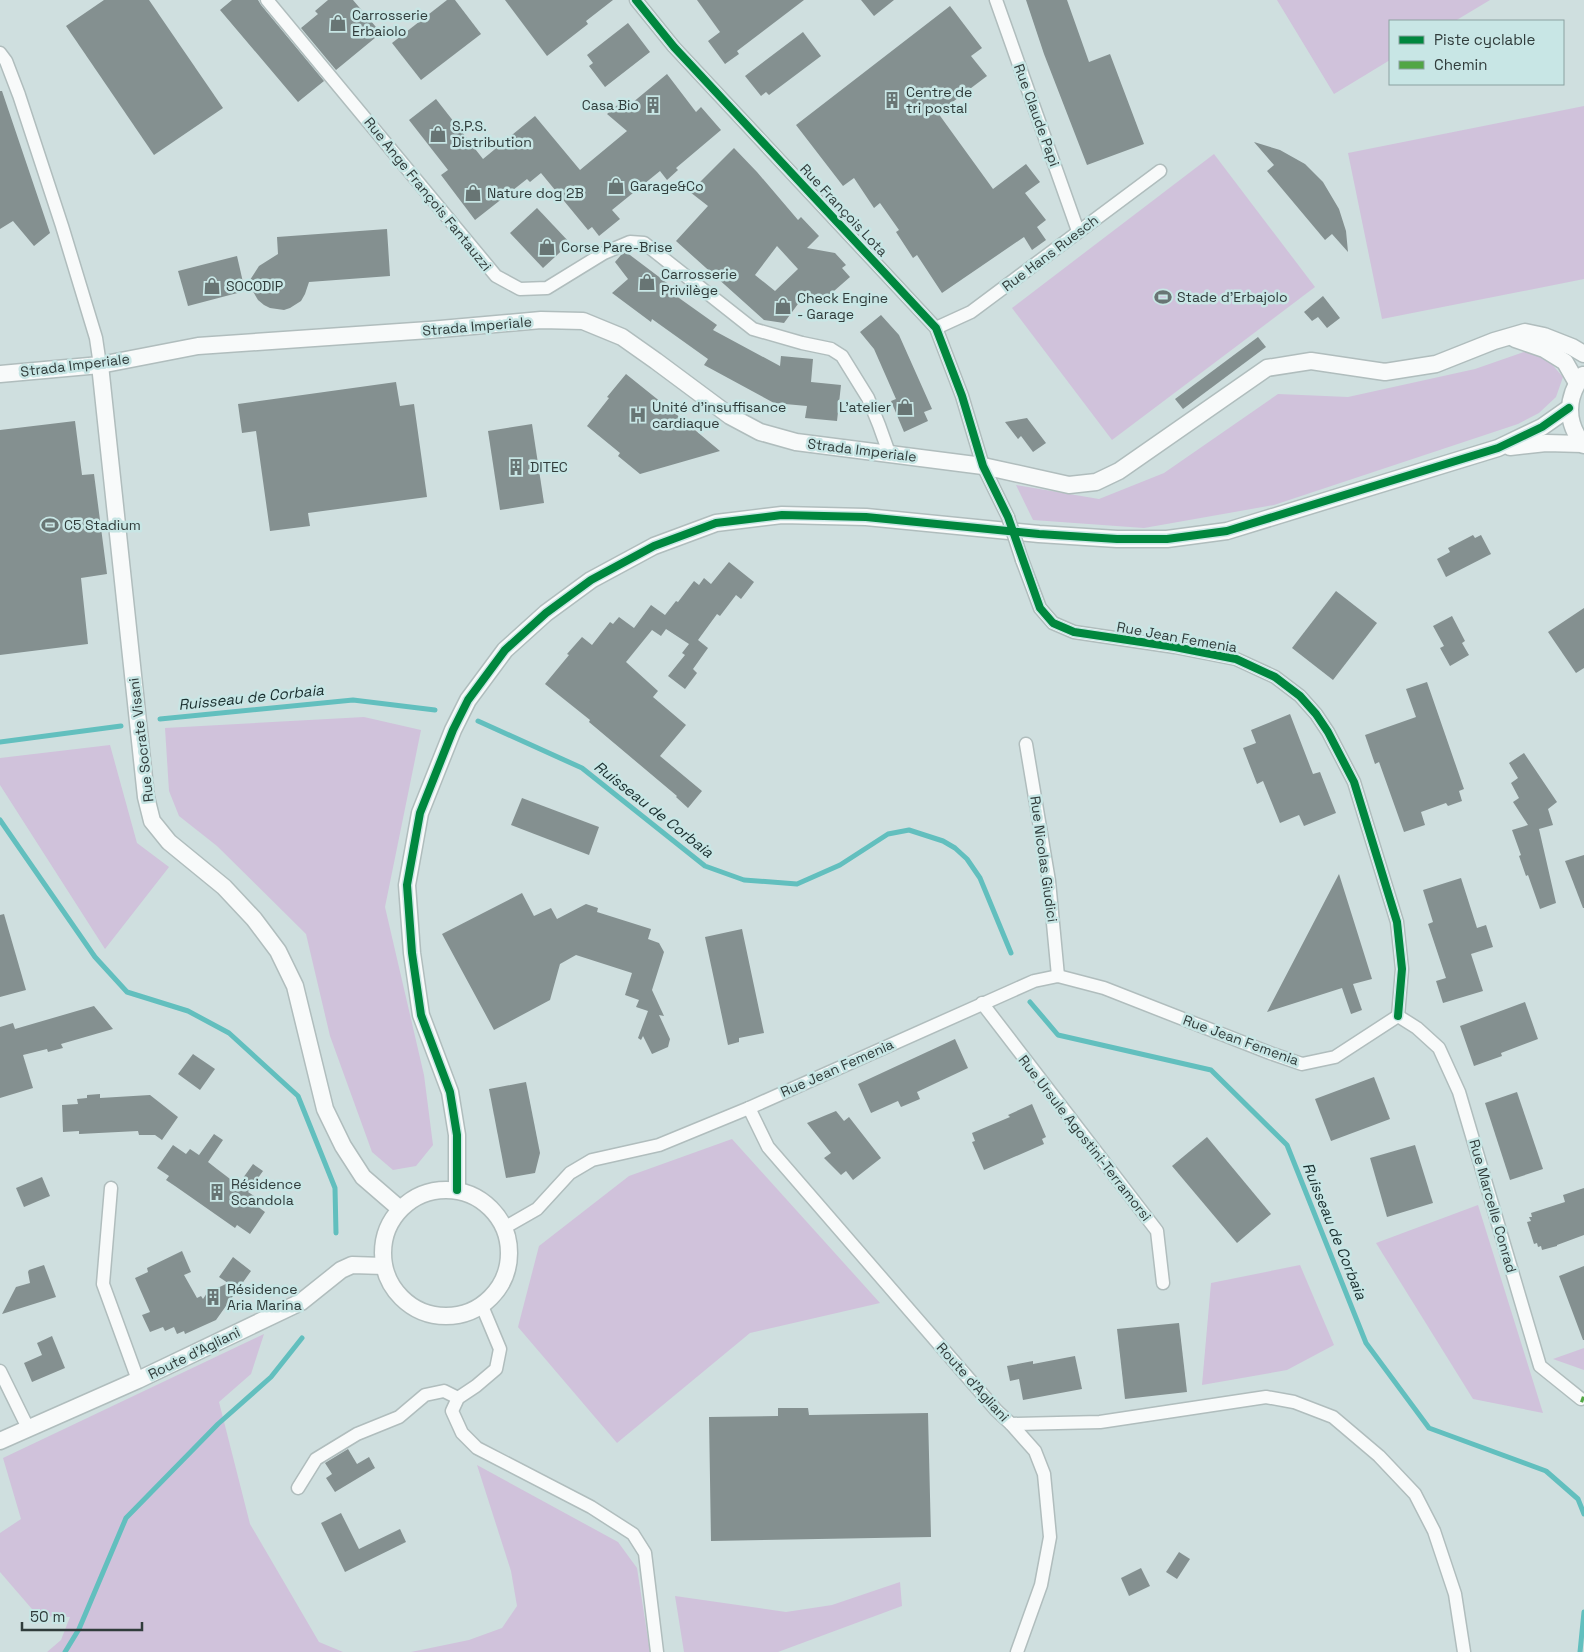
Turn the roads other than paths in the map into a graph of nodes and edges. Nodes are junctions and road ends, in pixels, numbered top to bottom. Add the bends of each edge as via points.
1 (636, 0) edge
2 (996, 0) edge
3 (270, 1) edge
4 (0, 53) edge
5 (1160, 171) dead end
6 (1078, 231) junction
7 (936, 328) junction
8 (1508, 336) junction
9 (1584, 354) edge
10 (100, 365) junction
11 (0, 374) edge
12 (1580, 378) edge
13 (1569, 408) junction
14 (1584, 444) edge
15 (1498, 448) junction
16 (889, 453) junction
17 (983, 466) junction
18 (1026, 744) dead end
19 (1058, 976) junction
20 (982, 1003) junction
21 (1398, 1016) junction
22 (749, 1108) junction
23 (111, 1188) dead end
24 (457, 1190) junction
25 (400, 1210) junction
26 (504, 1228) junction
27 (384, 1266) junction
28 (1163, 1283) dead end
29 (482, 1306) junction
30 (0, 1371) edge
31 (138, 1380) junction
32 (458, 1398) junction
33 (1581, 1399) dead end
34 (1011, 1424) junction
35 (28, 1428) junction
36 (0, 1441) edge
37 (298, 1488) dead end
38 (657, 1652) edge
39 (1017, 1652) edge
40 (1464, 1652) edge

1 - 7 street, Rue François Lota via 674,47
2 - 6 street, Rue Claude Papi
3 - 16 street, Rue Ange François Fantauzzi via 496,276 520,289 547,288 604,253 630,242 644,243 753,329 831,349 842,356 868,398
4 - 10 street via 6,60 19,95 62,226 96,338
5 - 6 street, Rue Hans Ruesch
6 - 7 street, Rue Hans Ruesch via 971,312
7 - 17 street, Rue François Lota via 962,396
8 - 9 street, Strada Imperiale via 1525,332 1544,336
8 - 12 street via 1544,348 1565,362
8 - 17 street, Strada Imperiale via 1436,364 1385,372 1311,361 1267,368 1119,471 1096,482 1069,485
10 - 11 street, Strada Imperiale
10 - 16 street, Strada Imperiale via 198,346 541,320 583,321 622,337 730,416 760,432 796,442
10 - 25 street, Rue Socrate Visani via 146,797 152,821 169,842 224,887 278,951 295,986 325,1109 363,1177
12 - 13 street via 1571,395
13 - 14 street via 1571,423
13 - 15 street via 1542,427
14 - 15 street via 1546,443
15 - 24 street via 1227,531 1167,539 1117,539 782,514 716,524 654,546 592,580 546,613 505,650 468,700 420,813 407,885 412,953 422,1016 450,1092 455,1118
16 - 17 street, Strada Imperiale
17 - 21 street, Rue Jean Femenia, bridge via 1008,518 1040,608 1053,623 1074,632 1236,658 1275,677 1300,696 1316,714 1354,782 1397,922 1402,969
18 - 19 street, Rue Nicolas Giudici via 1048,881
19 - 20 street, Rue Jean Femenia via 1034,981
19 - 21 street, Rue Jean Femenia via 1104,988 1302,1064 1335,1057
20 - 22 street, Rue Jean Femenia
20 - 28 street, Rue Ursule Agostini-Terramorsi via 1157,1231
21 - 33 street, Rue Marcelle Conrad via 1439,1048 1459,1092 1540,1366
22 - 26 street via 658,1146 592,1160 570,1173 537,1209
22 - 34 street, Route d'Agliani via 768,1147
23 - 31 street via 103,1284
24 - 25 street via 436,1190 416,1197
24 - 26 street via 477,1198 493,1210
25 - 27 street via 388,1226 382,1246
26 - 29 street via 510,1249 507,1271 498,1290
27 - 29 street via 391,1286 405,1302 423,1312 443,1317 464,1314
27 - 31 street, Route d'Agliani via 352,1265 341,1270 302,1302
29 - 32 street via 500,1349 496,1369
30 - 35 street
31 - 35 street, Route d'Agliani
32 - 37 street via 444,1391 425,1396 399,1418 357,1434 316,1459
32 - 38 street via 452,1411 462,1433 477,1448 633,1534 645,1553
34 - 39 street via 1036,1452 1044,1474 1050,1537 1041,1585
34 - 40 street, Route d'Agliani via 1100,1422 1266,1397 1294,1402 1332,1417 1379,1456 1415,1494 1434,1531 1455,1594
35 - 36 street, Route d'Agliani

